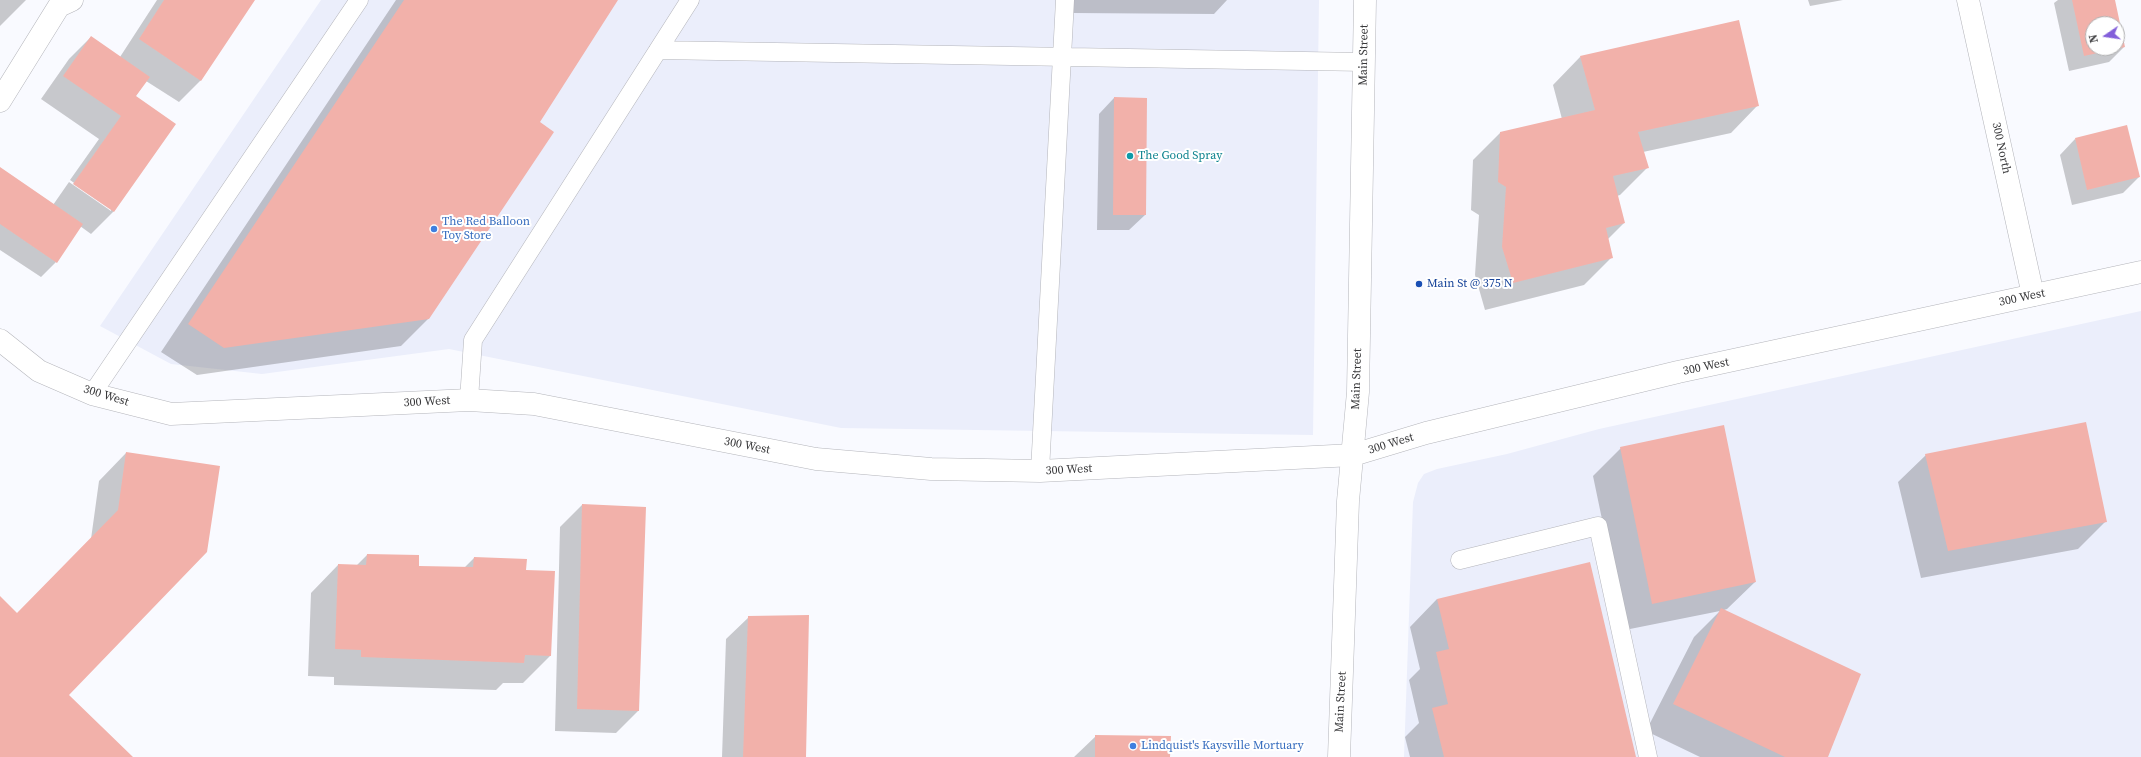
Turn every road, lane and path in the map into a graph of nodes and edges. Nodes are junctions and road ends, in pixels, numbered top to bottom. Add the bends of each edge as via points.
1 (72, 0) edge
2 (359, 0) edge
3 (690, 0) edge
4 (1065, 0) edge
5 (1365, 0) edge
6 (1968, 0) edge
7 (658, 50) junction
8 (1062, 57) junction
9 (1364, 62) junction
10 (3, 89) edge
11 (2141, 272) edge
12 (2033, 295) junction
13 (0, 340) edge
14 (92, 394) junction
15 (469, 400) junction
16 (1353, 455) junction
17 (1040, 471) junction
18 (1460, 560) dead end
19 (1339, 757) edge
20 (1648, 757) edge

1 - 10 street via 59,6
2 - 14 lane
3 - 7 lane
4 - 8 lane
5 - 9 street, Main Street
6 - 12 street, 300 North
7 - 8 lane
7 - 15 lane via 473,340
8 - 9 lane
8 - 17 lane
9 - 16 street, Main Street via 1358,392
11 - 12 street, 300 West
12 - 16 street, 300 West via 1678,372 1426,433
13 - 14 street, 300 West via 39,370
14 - 15 street, 300 West via 171,414
15 - 17 street, 300 West via 534,404 816,459 931,469
16 - 17 street, 300 West
16 - 19 street, Main Street via 1348,501
18 - 20 lane via 1598,526

